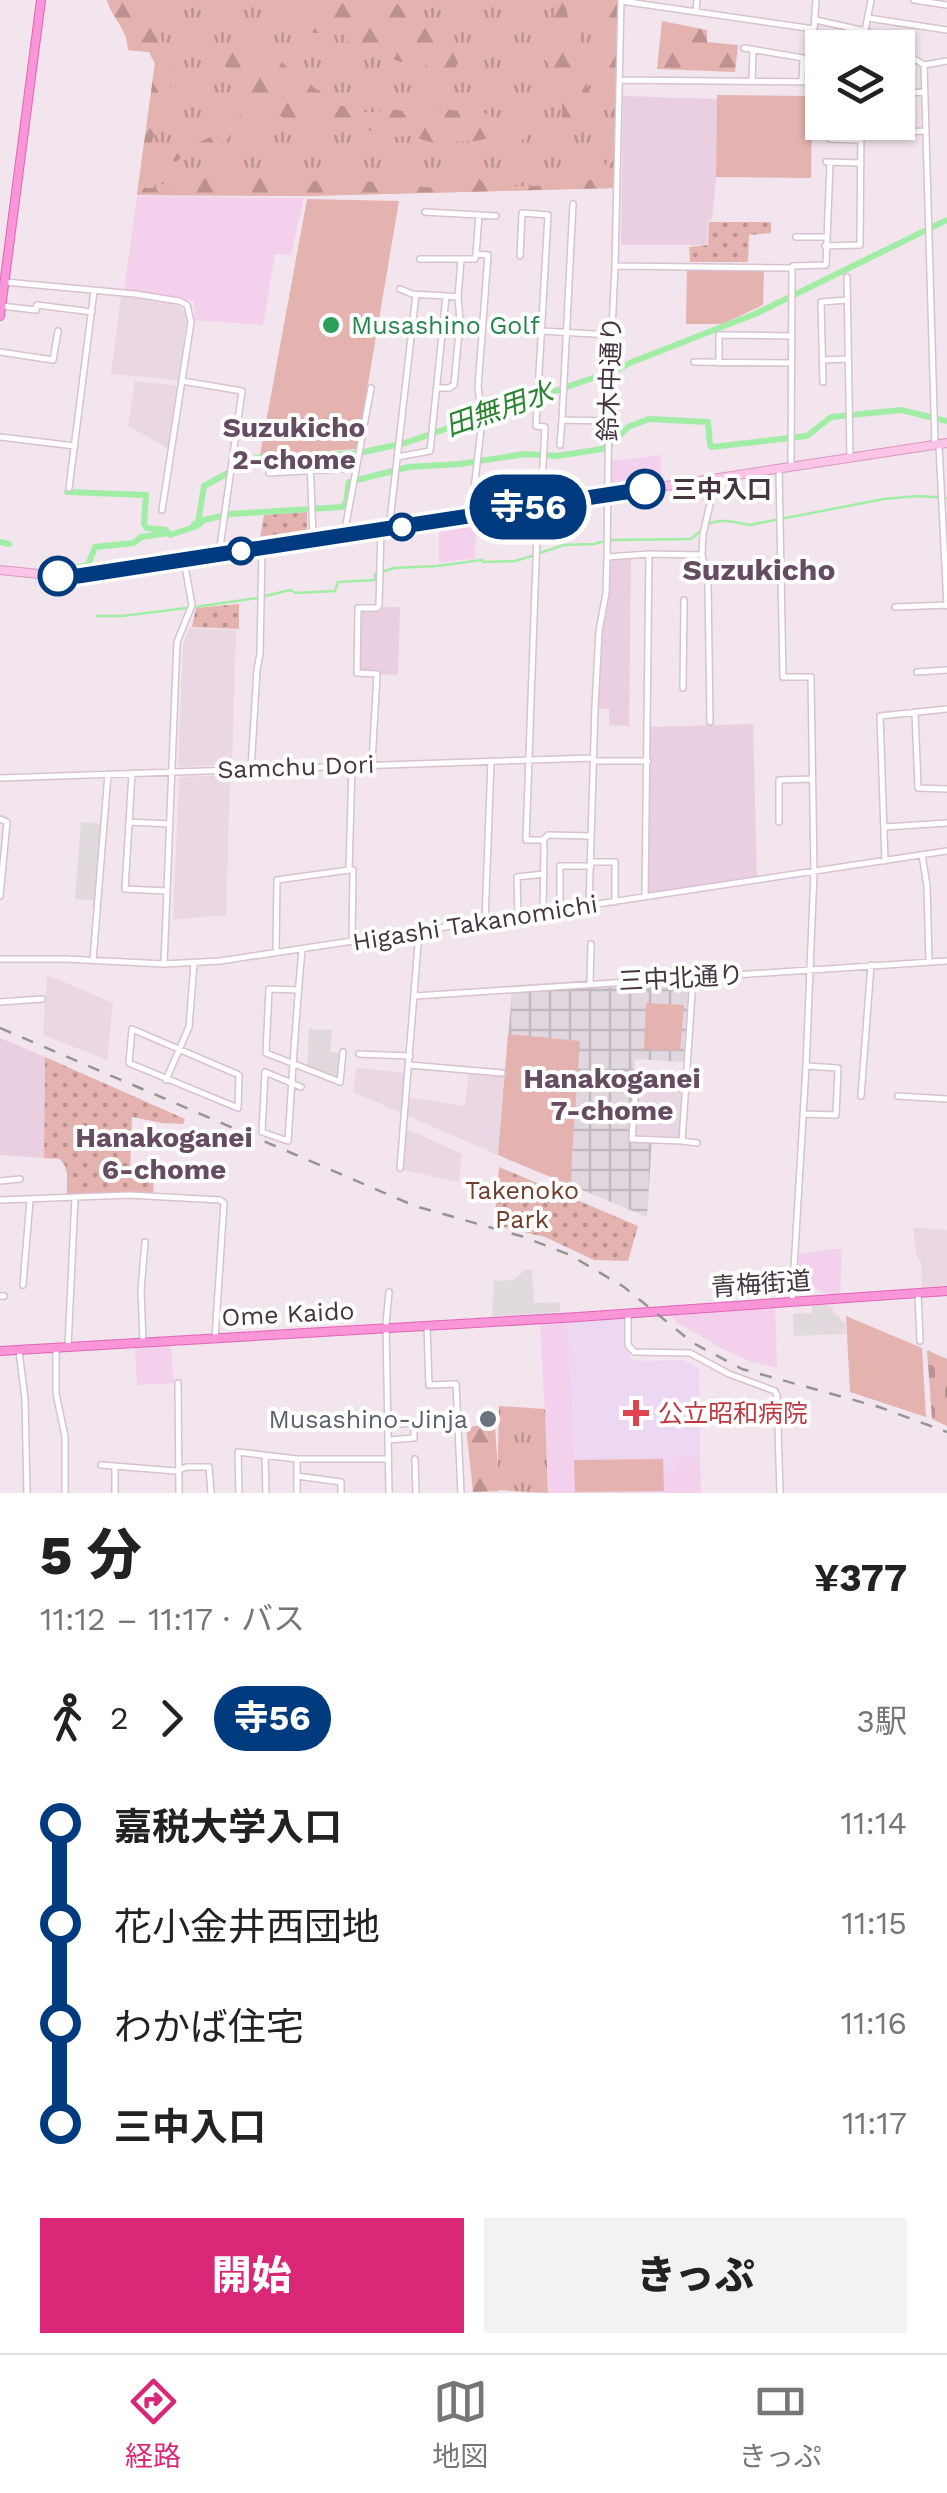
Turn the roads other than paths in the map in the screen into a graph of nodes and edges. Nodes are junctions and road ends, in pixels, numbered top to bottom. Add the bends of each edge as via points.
1 (41, 0) edge
2 (621, 0) edge
3 (696, 0) edge
4 (816, 0) edge
5 (870, 0) edge
6 (914, 0) edge
7 (947, 5) edge
8 (696, 11) junction
9 (868, 18) junction
10 (814, 20) junction
11 (856, 30) edge
12 (865, 30) edge
13 (947, 30) edge
14 (744, 48) dead end
15 (753, 50) junction
16 (915, 60) edge
17 (947, 61) edge
18 (924, 65) junction
19 (619, 80) junction
20 (752, 81) junction
21 (802, 81) junction
22 (805, 81) edge
23 (924, 92) junction
24 (915, 93) edge
25 (915, 132) edge
26 (924, 132) junction
27 (861, 140) edge
28 (861, 163) junction
29 (573, 204) dead end
30 (425, 212) dead end
31 (479, 215) junction
32 (496, 216) dead end
33 (796, 237) dead end
34 (826, 237) junction
35 (825, 246) junction
36 (476, 254) junction
37 (520, 256) dead end
38 (420, 258) dead end
39 (461, 260) junction
40 (615, 266) junction
41 (790, 266) junction
42 (847, 278) dead end
43 (4, 282) junction
44 (400, 289) dead end
45 (94, 291) junction
46 (416, 294) junction
47 (446, 296) junction
48 (458, 297) junction
49 (847, 300) junction
50 (1, 306) edge
51 (92, 312) junction
52 (0, 316) edge
53 (58, 331) dead end
54 (542, 331) junction
55 (566, 332) junction
56 (611, 335) junction
57 (792, 336) junction
58 (0, 352) edge
59 (848, 359) junction
60 (822, 360) junction
61 (694, 362) dead end
62 (719, 362) junction
63 (792, 364) junction
64 (182, 381) junction
65 (823, 382) dead end
66 (371, 388) dead end
67 (438, 388) junction
68 (562, 420) junction
69 (608, 422) junction
70 (0, 438) edge
71 (940, 444) edge
72 (560, 445) dead end
73 (75, 446) junction
74 (397, 457) junction
75 (850, 458) junction
76 (310, 459) dead end
77 (791, 467) junction
78 (356, 468) junction
79 (310, 470) junction
80 (779, 470) junction
81 (268, 473) dead end
82 (699, 481) junction
83 (69, 488) dead end
84 (607, 495) junction
85 (538, 505) junction
86 (162, 510) dead end
87 (471, 516) junction
88 (385, 529) junction
89 (344, 535) junction
90 (312, 540) junction
91 (262, 548) junction
92 (219, 554) junction
93 (649, 554) junction
94 (702, 555) junction
95 (607, 557) junction
96 (184, 560) junction
97 (0, 570) edge
98 (684, 600) dead end
99 (947, 605) edge
100 (895, 608) dead end
101 (947, 670) edge
102 (917, 672) dead end
103 (683, 688) dead end
104 (947, 709) edge
105 (915, 712) junction
106 (710, 722) dead end
107 (593, 759) junction
108 (529, 760) junction
109 (491, 761) junction
110 (648, 761) junction
111 (372, 764) junction
112 (352, 765) junction
113 (251, 768) junction
114 (172, 772) junction
115 (132, 773) junction
116 (108, 774) junction
117 (0, 778) edge
118 (812, 779) junction
119 (947, 788) edge
120 (0, 819) edge
121 (130, 822) junction
122 (779, 822) dead end
123 (947, 823) edge
124 (170, 824) junction
125 (884, 827) junction
126 (591, 836) junction
127 (543, 840) junction
128 (947, 852) edge
129 (922, 855) junction
130 (885, 861) junction
131 (591, 864) junction
132 (349, 870) junction
133 (814, 872) junction
134 (544, 874) junction
135 (166, 891) junction
136 (0, 896) edge
137 (646, 896) junction
138 (615, 902) junction
139 (590, 905) junction
140 (560, 910) junction
141 (542, 913) junction
142 (518, 916) junction
143 (486, 921) junction
144 (419, 932) junction
145 (352, 942) junction
146 (592, 944) dead end
147 (302, 950) junction
148 (276, 954) junction
149 (0, 958) edge
150 (93, 960) junction
151 (947, 961) edge
152 (929, 962) junction
153 (164, 964) junction
154 (194, 964) junction
155 (871, 965) junction
156 (811, 969) junction
157 (693, 978) junction
158 (590, 983) junction
159 (298, 990) junction
160 (415, 996) junction
161 (42, 1000) dead end
162 (0, 1002) edge
163 (179, 1048) junction
164 (343, 1052) dead end
165 (359, 1054) dead end
166 (410, 1056) junction
167 (293, 1062) junction
168 (409, 1065) junction
169 (806, 1066) junction
170 (502, 1072) dead end
171 (166, 1080) junction
172 (292, 1083) junction
173 (301, 1087) dead end
174 (686, 1088) junction
175 (861, 1096) dead end
176 (898, 1096) dead end
177 (947, 1099) edge
178 (804, 1114) junction
179 (682, 1142) junction
180 (697, 1143) dead end
181 (400, 1168) dead end
182 (20, 1179) dead end
183 (0, 1181) edge
184 (75, 1197) junction
185 (0, 1200) edge
186 (30, 1200) junction
187 (146, 1242) dead end
188 (23, 1285) dead end
189 (947, 1291) edge
190 (389, 1292) dead end
191 (918, 1293) junction
192 (792, 1302) junction
193 (628, 1313) junction
194 (427, 1326) junction
195 (386, 1328) junction
196 (215, 1338) junction
197 (920, 1341) dead end
198 (142, 1342) junction
199 (68, 1347) junction
200 (56, 1348) junction
201 (19, 1350) junction
202 (0, 1351) edge
203 (178, 1383) dead end
204 (388, 1424) junction
205 (388, 1440) junction
206 (265, 1455) junction
207 (297, 1459) junction
208 (388, 1459) junction
209 (415, 1460) dead end
210 (116, 1464) junction
211 (101, 1465) dead end
212 (179, 1468) junction
213 (297, 1476) junction
214 (27, 1493) edge
215 (65, 1493) edge
216 (115, 1493) edge
217 (180, 1493) edge
218 (211, 1493) edge
219 (239, 1493) edge
220 (266, 1493) edge
221 (297, 1493) edge
222 (341, 1493) edge
223 (389, 1493) edge
224 (416, 1493) edge
225 (460, 1493) edge
226 (780, 1493) edge

1 - 43 main road
2 - 8 street
2 - 19 street, 鈴木中通り
3 - 8 street
4 - 10 street
5 - 9 street
6 - 7 street
8 - 10 street via 814,29
9 - 12 street
9 - 13 street
10 - 11 street
14 - 15 street
15 - 20 street
15 - 21 street via 802,58
16 - 18 street
17 - 18 street
18 - 23 street
19 - 20 street
19 - 40 street, 鈴木中通り
20 - 21 street
21 - 22 street
23 - 24 street
23 - 26 street
25 - 26 street
26 - 71 street via 933,417
27 - 28 street
28 - 34 street via 828,162
28 - 35 street via 860,245
29 - 55 street
30 - 31 street
31 - 32 street
31 - 36 street
33 - 34 street
34 - 35 street
35 - 41 street via 826,266
36 - 39 street
36 - 87 street via 488,255
37 - 54 street via 522,214 548,215
38 - 39 street
39 - 48 street
40 - 41 street
40 - 56 street, 鈴木中通り
41 - 57 street
42 - 49 street
43 - 45 street
43 - 50 main road
44 - 46 street
45 - 51 street
45 - 64 street via 187,304 191,322
46 - 47 street
46 - 74 street
47 - 48 street
47 - 67 street
48 - 67 street via 454,385
49 - 59 street
49 - 60 street via 821,302
50 - 51 street
50 - 52 main road
51 - 73 street
53 - 58 street via 53,360
54 - 55 street
54 - 85 street via 536,426 545,427
55 - 56 street
55 - 68 street
56 - 69 street, 鈴木中通り
57 - 62 street via 719,335
57 - 63 street
59 - 60 street
59 - 75 street
60 - 65 street
61 - 62 street
62 - 63 street
63 - 77 street
64 - 86 street
64 - 92 street via 242,390
66 - 78 street
67 - 74 street via 430,451
68 - 69 street
68 - 72 street
69 - 84 street, 鈴木中通り
70 - 73 street
71 - 75 main road
71 - 99 street
73 - 83 street
74 - 88 street
75 - 77 main road
76 - 79 street
77 - 80 main road
78 - 79 street
78 - 89 street
79 - 81 street
79 - 90 street
80 - 82 main road
80 - 118 street via 783,677 811,677
82 - 84 main road
82 - 94 street via 710,504
84 - 85 main road
84 - 95 street, 鈴木中通り
85 - 87 main road
85 - 108 street
87 - 88 main road
88 - 89 main road
88 - 111 street via 378,608 358,608 357,673 376,674
89 - 90 main road
90 - 91 main road
91 - 92 main road
91 - 113 street
92 - 96 main road
93 - 94 street
93 - 95 street
93 - 110 street
94 - 106 street
95 - 107 street, 鈴木中通り
96 - 97 main road via 68,577
96 - 114 street via 192,605 177,642
98 - 103 street
99 - 100 street
101 - 102 street
104 - 105 street
105 - 119 street via 918,788
105 - 125 street via 880,716
107 - 108 street, Samchu Dori
107 - 110 street, Samchu Dori
107 - 126 street, 鈴木中通り
108 - 109 street, Samchu Dori
108 - 127 street via 526,840
109 - 111 street, Samchu Dori
109 - 143 street
110 - 137 street
111 - 112 street, Samchu Dori
112 - 113 street, Samchu Dori
112 - 132 street
113 - 114 street, Samchu Dori
114 - 115 street, Samchu Dori
114 - 124 street
115 - 116 street, Samchu Dori
115 - 121 street
116 - 117 street, Samchu Dori
116 - 150 street
118 - 122 street via 779,780
118 - 133 street
120 - 136 street via 7,822
121 - 124 street
121 - 135 street via 125,889
123 - 125 street
124 - 135 street
125 - 130 street
126 - 127 street
126 - 131 street, 鈴木中通り
127 - 134 street
128 - 129 street, Higashi Takanomichi
129 - 130 street, Higashi Takanomichi
129 - 152 street
130 - 133 street, Higashi Takanomichi
131 - 138 street via 615,862
131 - 139 street, 鈴木中通り
131 - 140 street via 560,866
132 - 145 street
132 - 148 street via 277,880
133 - 137 street, Higashi Takanomichi
133 - 156 street
134 - 141 street
134 - 142 street via 517,877
135 - 153 street
137 - 138 street, Higashi Takanomichi
138 - 139 street, Higashi Takanomichi
139 - 140 street, Higashi Takanomichi
140 - 141 street, Higashi Takanomichi
141 - 142 street, Higashi Takanomichi
142 - 143 street, Higashi Takanomichi
143 - 144 street, Higashi Takanomichi
144 - 145 street, Higashi Takanomichi
144 - 160 street
145 - 147 street, Higashi Takanomichi
146 - 158 street
147 - 148 street, Higashi Takanomichi
147 - 159 street
148 - 154 street, Higashi Takanomichi
149 - 150 street, Higashi Takanomichi
150 - 153 street, Higashi Takanomichi
151 - 152 street, 三中北通り
152 - 155 street, 三中北通り
153 - 154 street, Higashi Takanomichi
154 - 163 street via 189,1028
155 - 156 street, 三中北通り
155 - 175 street
156 - 157 street, 三中北通り
156 - 169 street
157 - 158 street, 三中北通り
157 - 174 street
158 - 160 street, 三中北通り
159 - 167 street
159 - 167 street via 269,989 266,1053
160 - 166 street
161 - 162 street
163 - 171 street
163 - 171 street via 132,1029 129,1063
163 - 171 street via 239,1074 238,1108
164 - 167 street via 340,1082
165 - 166 street
166 - 168 street
167 - 172 street
168 - 170 street
168 - 181 street
169 - 178 street
169 - 178 street via 838,1068 836,1115
172 - 172 street via 291,1105 288,1141 262,1132 265,1072
172 - 173 street
174 - 179 street
174 - 179 street via 636,1086 632,1139
176 - 177 street
178 - 192 street
179 - 180 street
182 - 183 street
184 - 186 street
184 - 196 street via 224,1203
184 - 199 street
185 - 186 street
186 - 188 street
187 - 198 street
189 - 191 main road, 青梅街道
190 - 195 street
191 - 192 main road, 青梅街道
191 - 197 street
192 - 193 main road, 青梅街道
193 - 194 main road, Ome Kaido
193 - 226 street via 634,1352 690,1354 774,1390
194 - 195 main road, Ome Kaido
194 - 225 street via 429,1385 456,1384
195 - 196 main road, Ome Kaido
195 - 204 street
196 - 198 main road, Ome Kaido
198 - 199 main road, Ome Kaido
199 - 200 main road, Ome Kaido
200 - 201 main road, Ome Kaido
200 - 215 street
201 - 202 main road, Ome Kaido
201 - 214 street
203 - 212 street
204 - 205 street
204 - 205 street via 414,1424 414,1438
205 - 208 street
206 - 207 street
206 - 219 street via 238,1452
206 - 220 street
207 - 208 street
207 - 213 street
208 - 223 street
209 - 224 street
210 - 211 street
210 - 212 street
210 - 216 street
212 - 217 street
212 - 218 street via 210,1466
213 - 221 street
213 - 222 street via 341,1482

